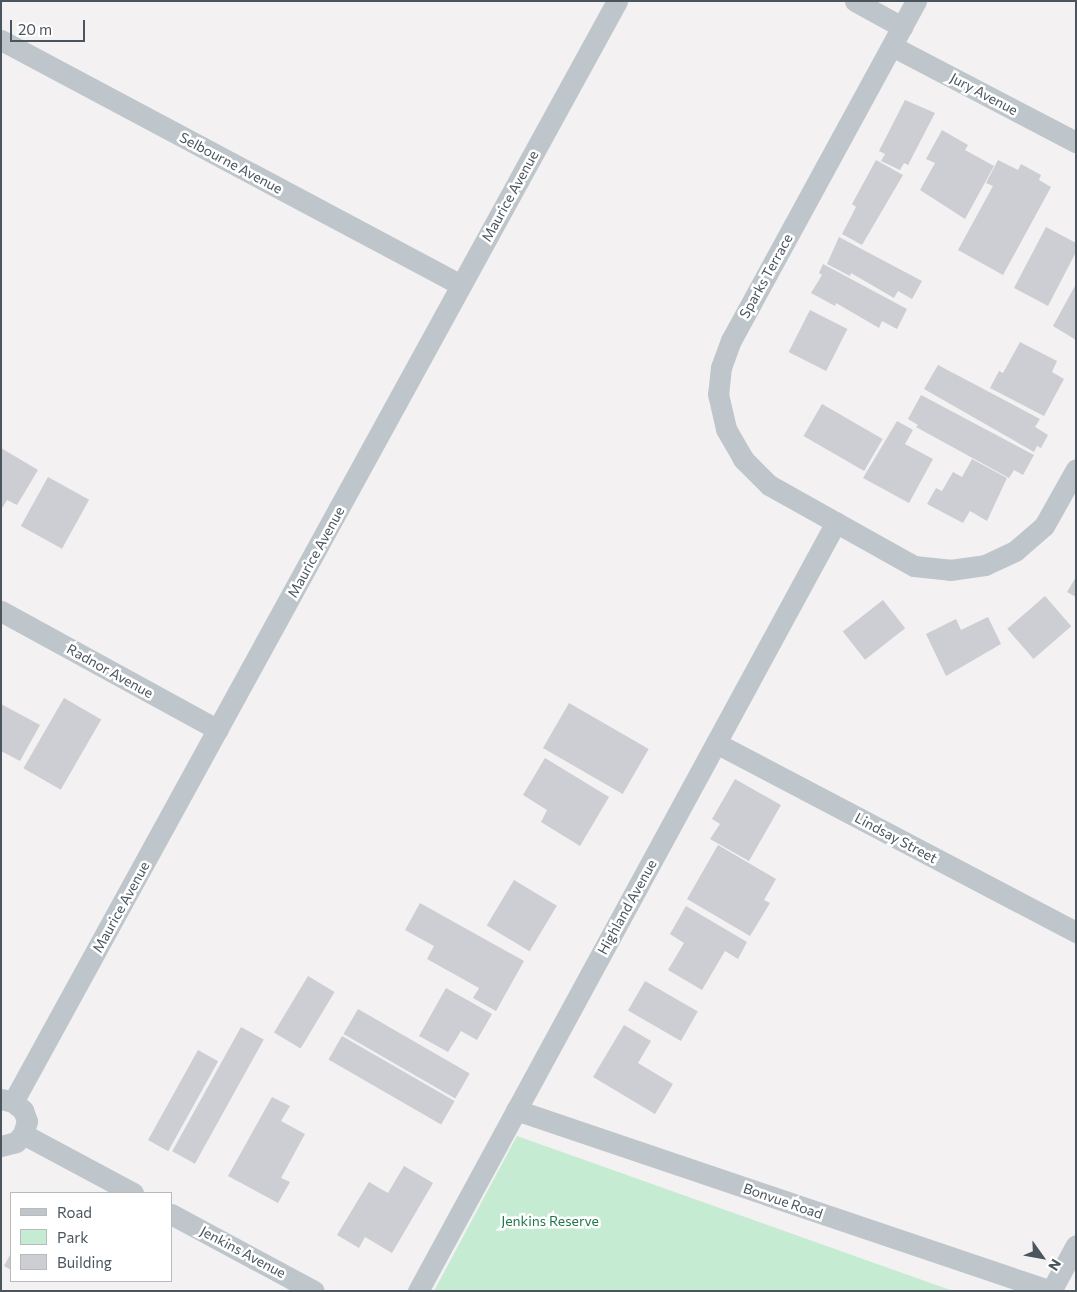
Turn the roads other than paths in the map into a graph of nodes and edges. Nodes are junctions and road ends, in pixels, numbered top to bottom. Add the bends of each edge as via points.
1 (617, 1) edge
2 (855, 1) edge
3 (916, 1) edge
4 (902, 27) junction
5 (1, 40) edge
6 (892, 46) junction
7 (1076, 142) edge
8 (461, 285) junction
9 (1076, 468) edge
10 (836, 522) junction
11 (1, 611) edge
12 (218, 730) junction
13 (716, 743) junction
14 (1076, 932) edge
15 (7, 1100) edge
16 (516, 1110) junction
17 (23, 1134) junction
18 (1, 1146) edge
19 (131, 1192) edge
20 (172, 1215) edge
21 (1076, 1246) edge
22 (314, 1291) edge
23 (418, 1291) edge
24 (1051, 1291) edge

1 - 8 street, Maurice Avenue
2 - 4 street
3 - 4 street, Sparks Terrace
4 - 6 street, Sparks Terrace
5 - 8 street, Selbourne Avenue
6 - 7 street, Jury Avenue
6 - 10 street, Sparks Terrace via 731,340 721,367 718,394 724,420 743,459 769,485
8 - 12 street, Maurice Avenue
9 - 10 street, Sparks Terrace via 1044,526 1015,551 985,564 950,570 914,566
10 - 13 street, Highland Avenue
11 - 12 street, Radnor Avenue
12 - 15 street, Maurice Avenue
13 - 14 street, Lindsay Street
13 - 16 street, Highland Avenue
15 - 17 street via 23,1110 27,1121
16 - 23 street, Highland Avenue
16 - 24 street, Bonvue Road
17 - 18 street via 16,1142
17 - 19 street
20 - 22 street, Jenkins Avenue
21 - 24 street

